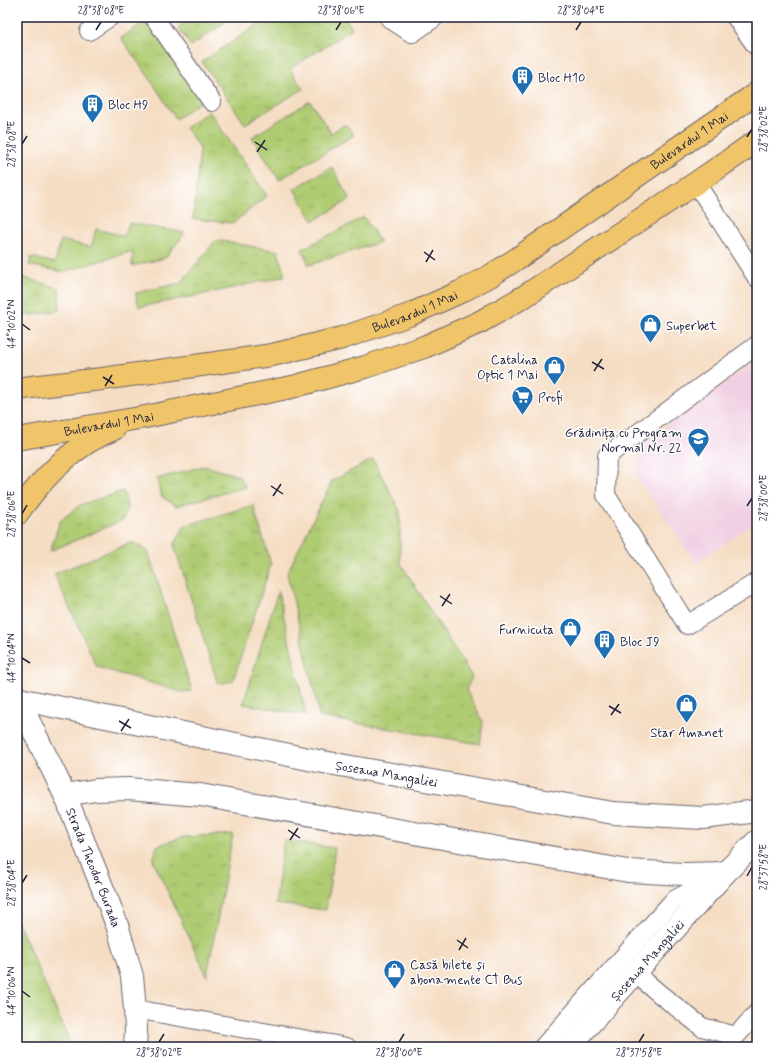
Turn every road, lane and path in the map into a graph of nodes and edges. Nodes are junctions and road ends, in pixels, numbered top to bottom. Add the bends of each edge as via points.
1 (110, 17) edge
2 (154, 17) edge
3 (391, 17) edge
4 (432, 17) edge
5 (738, 17) edge
6 (89, 31) dead end
7 (757, 44) edge
8 (757, 93) edge
9 (212, 102) dead end
10 (757, 140) edge
11 (696, 182) junction
12 (757, 278) edge
13 (757, 345) edge
14 (17, 380) edge
15 (39, 386) junction
16 (17, 389) edge
17 (145, 417) junction
18 (17, 439) edge
19 (17, 514) edge
20 (757, 582) edge
21 (18, 698) edge
22 (65, 795) junction
23 (757, 811) edge
24 (757, 841) edge
25 (725, 873) junction
26 (635, 973) junction
27 (135, 1008) junction
28 (757, 1012) edge
29 (135, 1047) edge
30 (347, 1047) edge
31 (543, 1047) edge
32 (569, 1047) edge

1 - 6 lane
2 - 9 lane
3 - 4 street via 412,31
5 - 7 street
8 - 15 main road, Bulevardul 1 Mai via 490,276 409,315 342,338 272,355
10 - 11 main road, Bulevardul 1 Mai
11 - 12 lane
11 - 17 main road, Bulevardul 1 Mai via 525,296 480,322 424,347 292,387
13 - 20 lane via 607,456 606,495 687,625
14 - 15 main road
15 - 16 main road, Bulevardul 1 Mai
17 - 18 main road, Bulevardul 1 Mai
17 - 19 main road via 86,443 60,462
21 - 22 street, Strada Theodor Burada
21 - 23 street, Șoseaua Mangaliei via 323,762 612,813 703,818
22 - 25 street via 96,790 128,789 200,795 628,871
22 - 27 street, Strada Theodor Burada via 120,935 132,976
24 - 25 street, Șoseaua Mangaliei
25 - 26 street, Șoseaua Mangaliei
25 - 31 lane via 674,900
26 - 28 lane via 702,1027 736,1036
26 - 32 street, Șoseaua Mangaliei
27 - 29 street, Strada Theodor Burada
27 - 30 lane

